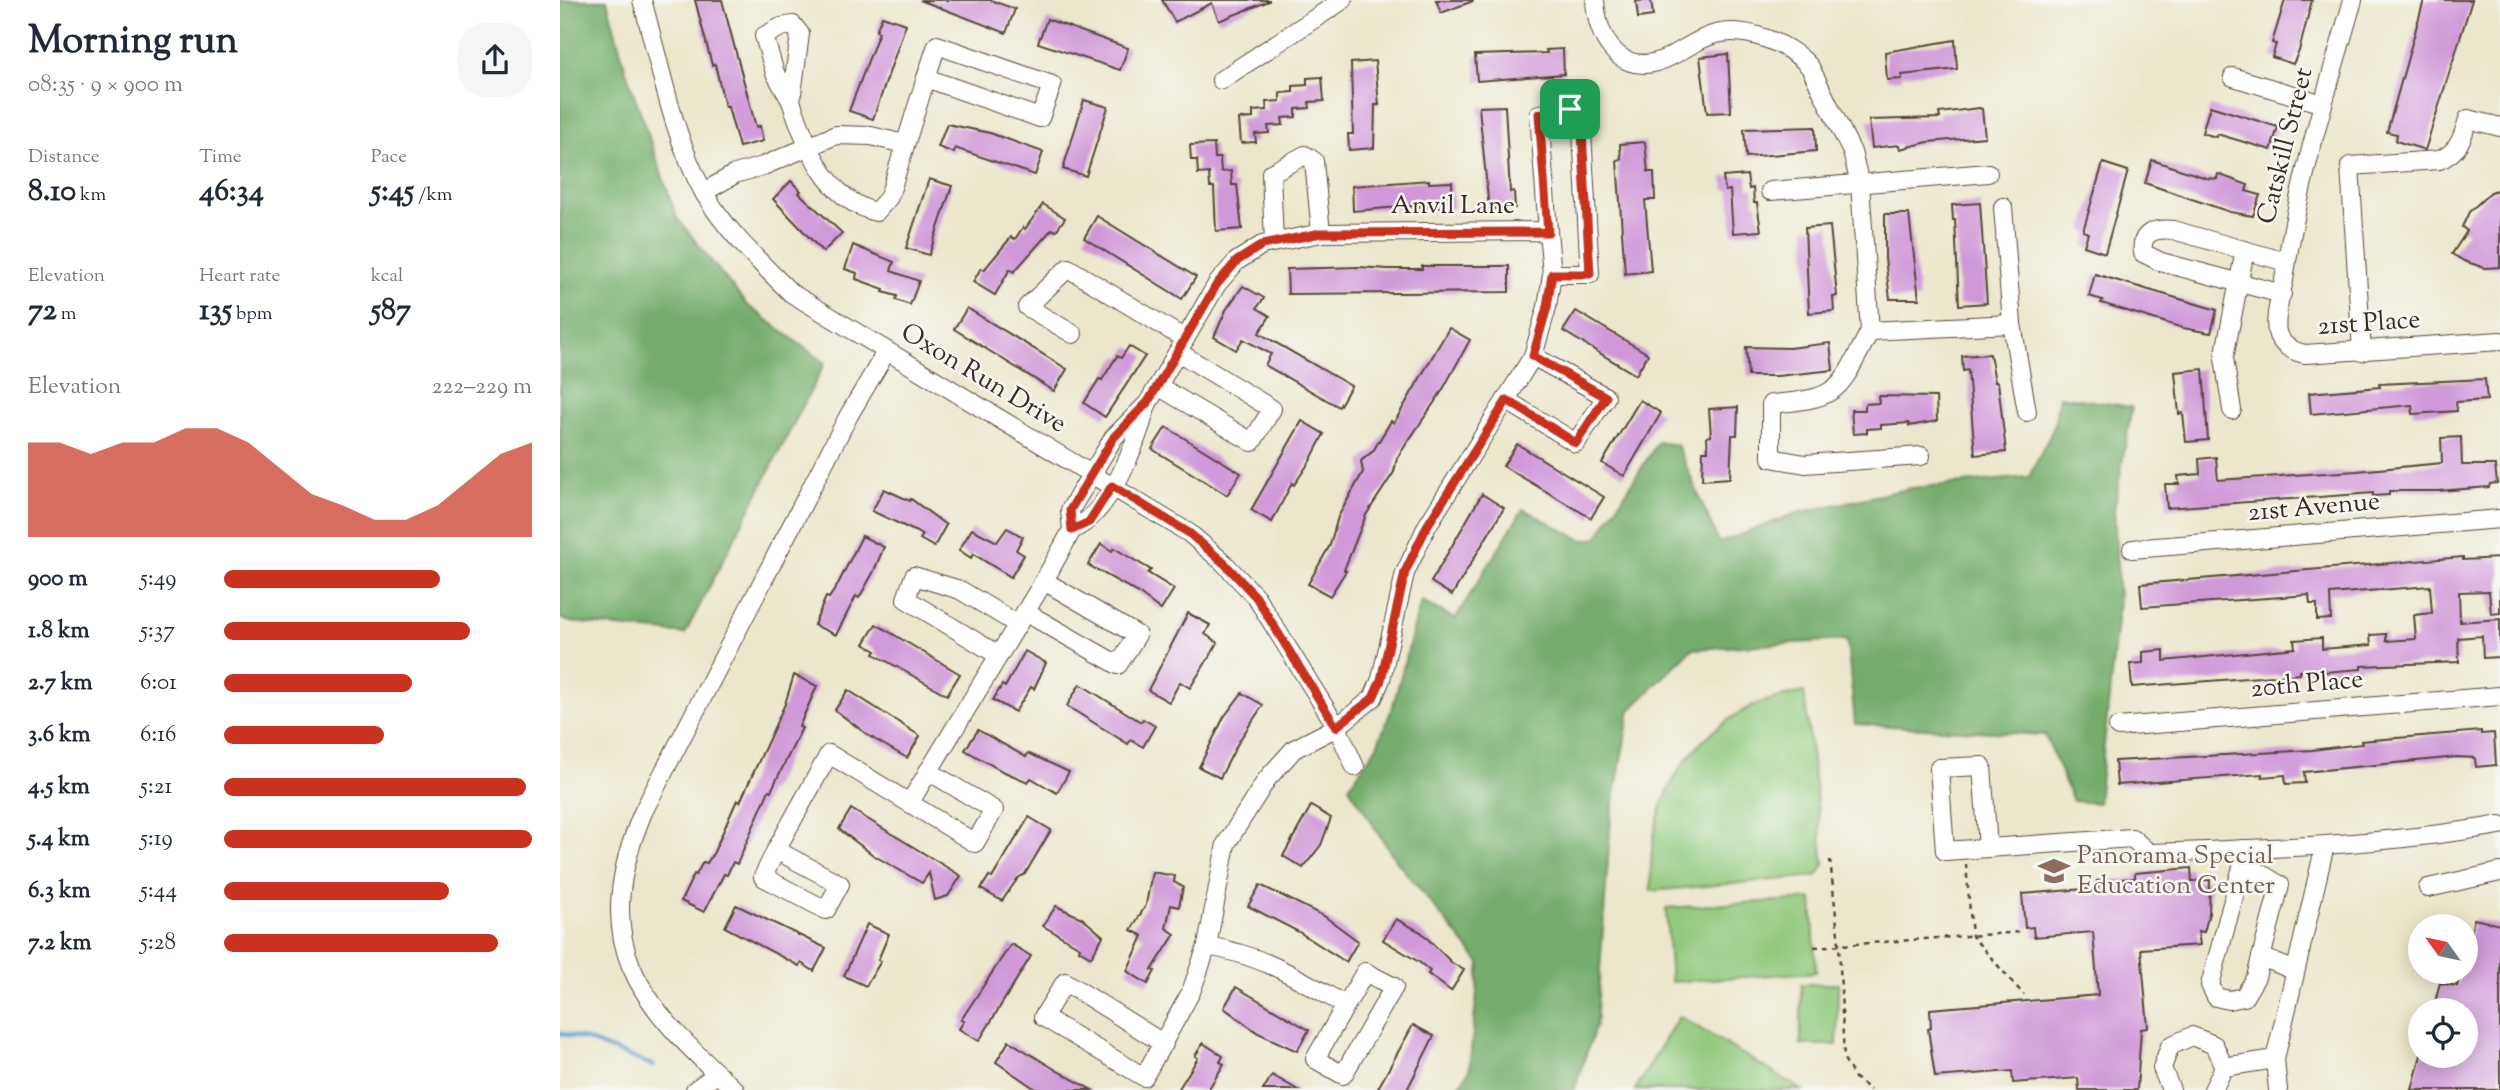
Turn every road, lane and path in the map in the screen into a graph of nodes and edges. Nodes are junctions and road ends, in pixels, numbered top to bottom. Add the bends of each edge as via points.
1 (642, 0) edge
2 (1343, 0) edge
3 (2353, 0) edge
4 (1595, 6) edge
5 (2233, 77) dead end
6 (926, 78) junction
7 (1221, 80) dead end
8 (790, 101) dead end
9 (2323, 104) junction
10 (2500, 127) edge
11 (904, 144) junction
12 (807, 146) junction
13 (1988, 173) dead end
14 (1860, 184) junction
15 (1770, 191) dead end
16 (704, 192) junction
17 (2003, 207) dead end
18 (1548, 232) junction
19 (1321, 233) junction
20 (1274, 242) junction
21 (2245, 250) junction
22 (2286, 262) junction
23 (1552, 274) junction
24 (2239, 283) junction
25 (2281, 301) junction
26 (2012, 324) junction
27 (1870, 331) junction
28 (1073, 334) dead end
29 (2500, 341) edge
30 (1181, 345) junction
31 (886, 352) junction
32 (2362, 352) junction
33 (1533, 356) junction
34 (1158, 386) junction
35 (1507, 400) junction
36 (1148, 402) junction
37 (2231, 410) dead end
38 (2027, 412) dead end
39 (1921, 456) dead end
40 (1092, 474) junction
41 (1112, 486) junction
42 (2500, 519) edge
43 (1072, 530) junction
44 (2132, 549) dead end
45 (1044, 580) junction
46 (1021, 618) junction
47 (998, 655) junction
48 (2500, 696) edge
49 (1336, 727) junction
50 (2118, 727) dead end
51 (1355, 766) dead end
52 (928, 771) junction
53 (910, 802) junction
54 (2500, 825) edge
55 (2325, 845) junction
56 (1987, 848) junction
57 (1967, 849) junction
58 (776, 850) dead end
59 (2242, 856) junction
60 (1830, 860) dead end
61 (2500, 872) edge
62 (2428, 888) dead end
63 (2022, 932) dead end
64 (1972, 936) junction
65 (1207, 946) junction
66 (1814, 947) dead end
67 (1839, 947) junction
68 (2261, 957) junction
69 (2293, 970) junction
70 (2024, 995) dead end
71 (1345, 1005) junction
72 (1164, 1044) junction
73 (2275, 1059) junction
74 (2224, 1067) junction
75 (726, 1086) edge
76 (695, 1090) edge
77 (1870, 1090) edge
78 (2171, 1090) edge
79 (2213, 1090) edge
80 (2278, 1090) edge

1 - 16 street, Oxon Run Drive via 682,142
2 - 7 street
3 - 9 street, Catskill Street
4 - 14 street via 1598,29 1608,47 1621,59 1635,63 1656,62 1718,33 1767,40 1801,57 1835,112
5 - 9 street
6 - 6 street via 937,45 1052,85 1040,118
6 - 11 street
8 - 12 street
9 - 22 street, Catskill Street
10 - 32 street via 2468,118 2463,139 2449,156 2426,163 2350,166
11 - 12 street via 871,136 836,135
11 - 12 street via 889,197 876,212 857,207 823,174
12 - 16 street via 735,174
13 - 14 street
14 - 15 street
14 - 27 street
16 - 31 street, Oxon Run Drive via 745,248 791,293
17 - 26 street
18 - 19 street, Anvil Lane
18 - 23 street, Anvil Lane
18 - 23 street via 1539,114 1570,109 1582,132 1590,274
19 - 20 street, Anvil Lane
19 - 20 street via 1314,161 1305,155 1271,173
20 - 30 street, Anvil Lane via 1237,261 1217,284
21 - 22 street
21 - 24 street
21 - 24 street via 2158,228 2142,243 2143,253 2161,262
22 - 25 street, Catskill Street
23 - 33 street, Anvil Lane
24 - 25 street
24 - 37 street via 2224,358
25 - 32 street, 21st Place via 2277,332 2292,350 2305,354
26 - 27 street
26 - 38 street
27 - 39 street via 1832,392 1817,400 1771,404 1770,458 1805,464
28 - 30 street via 1027,307 1068,268
29 - 32 street, 21st Place
30 - 34 street, Anvil Lane
30 - 34 street via 1272,409 1252,442
31 - 40 street, Oxon Run Drive
31 - 75 street via 644,810 622,874 620,924 632,970 652,1007
33 - 35 street, Anvil Lane
33 - 35 street via 1606,397 1576,443
34 - 36 street, Anvil Lane
35 - 49 street, Anvil Lane via 1427,526 1405,572 1373,698
36 - 40 street, Anvil Lane via 1114,437
36 - 41 street via 1135,449
40 - 41 street, Oxon Run Drive
40 - 43 street, Anvil Lane via 1070,510
41 - 43 street via 1089,522
41 - 49 street, Oxon Run Drive via 1189,533 1256,597
42 - 44 street, 21st Avenue
43 - 45 street
45 - 46 street
45 - 46 street via 1137,635 1118,666
46 - 47 street
46 - 47 street via 960,590 914,576 906,598
47 - 52 street
48 - 50 street, 20th Place
49 - 51 street, Oxon Run Drive
49 - 65 street, Anvil Lane via 1294,749 1267,779 1226,844
52 - 53 street
52 - 53 street via 993,810 975,843
53 - 58 street via 829,754
54 - 55 street
55 - 59 street
55 - 69 street
56 - 57 street
56 - 57 street via 1982,766 1939,768 1945,851
56 - 59 street via 2132,838 2149,853
57 - 64 path
59 - 68 street via 2280,885
59 - 68 street via 2210,985 2216,997 2244,997
60 - 67 path
61 - 62 street
63 - 64 path
64 - 67 path
64 - 70 path
65 - 71 street via 1270,962
65 - 72 street, Anvil Lane via 1191,992
66 - 67 path
67 - 77 path via 1844,1059 1855,1078
68 - 69 street
69 - 73 street
71 - 71 street via 1315,1059 1343,1075 1394,987 1365,972
72 - 72 street, Anvil Lane via 1143,1077 1044,1017 1065,982
73 - 74 street
73 - 80 street
74 - 78 street via 2214,1045 2192,1037 2170,1046 2162,1068
74 - 79 street
75 - 76 street

